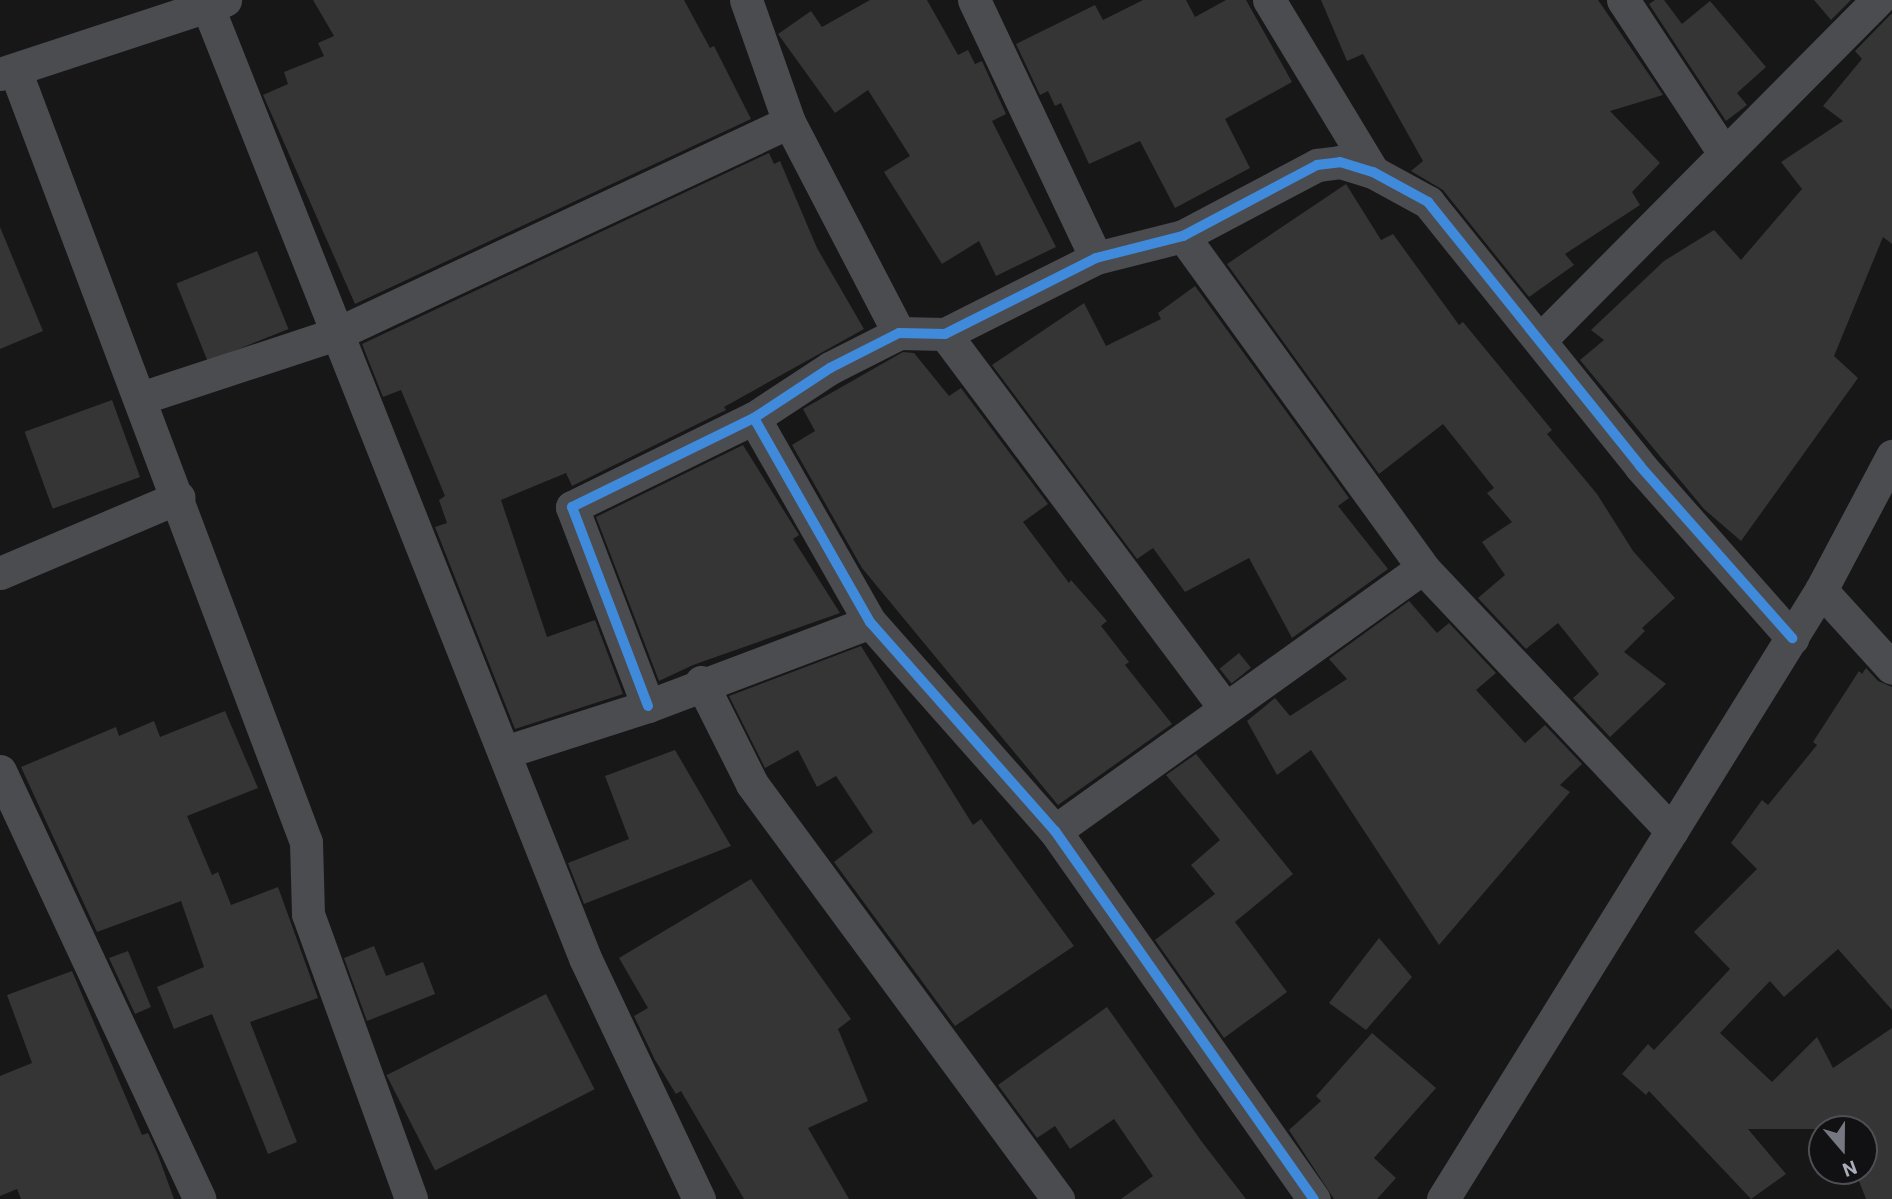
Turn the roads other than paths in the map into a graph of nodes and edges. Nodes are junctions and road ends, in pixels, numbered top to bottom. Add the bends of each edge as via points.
1 (746, 0) edge
2 (974, 0) edge
3 (1269, 0) edge
4 (1623, 0) edge
5 (1878, 0) edge
6 (212, 3) edge
7 (8, 72) edge
8 (789, 122) junction
9 (1724, 153) junction
10 (1373, 172) junction
11 (1183, 236) junction
12 (1096, 258) junction
13 (336, 334) junction
14 (898, 334) junction
15 (945, 334) junction
16 (1540, 340) junction
17 (141, 398) junction
18 (754, 418) junction
19 (1892, 456) edge
20 (180, 497) junction
21 (1423, 568) junction
22 (0, 573) edge
23 (1821, 590) junction
24 (870, 622) junction
25 (1791, 638) junction
26 (1892, 668) edge
27 (701, 682) junction
28 (648, 706) junction
29 (1224, 707) junction
30 (505, 752) junction
31 (0, 771) edge
32 (1055, 831) junction
33 (1672, 831) junction
34 (200, 1199) edge
35 (411, 1199) edge
36 (699, 1199) edge
37 (1058, 1199) edge
38 (1314, 1199) edge
39 (1443, 1199) edge

1 - 8 street
2 - 12 street
3 - 10 street
4 - 9 street
5 - 9 street
6 - 7 street
6 - 13 street
7 - 17 street
8 - 13 street
8 - 14 street
9 - 16 street
10 - 11 street via 1340,162 1317,165
10 - 16 street via 1428,202
11 - 12 street
11 - 21 street
12 - 15 street
13 - 17 street
13 - 30 street
14 - 15 street
14 - 18 street via 830,368
15 - 29 street
16 - 25 street via 1640,466
17 - 20 street
18 - 24 street
18 - 28 street via 572,507
19 - 23 street
20 - 22 street
20 - 35 street via 306,842 308,914
21 - 29 street
21 - 33 street
23 - 25 street
23 - 26 street
24 - 27 street
24 - 32 street
25 - 33 street
27 - 28 street
27 - 37 street via 752,784
28 - 30 street
29 - 32 street
30 - 36 street via 585,958
31 - 34 street
32 - 38 street
33 - 39 street

